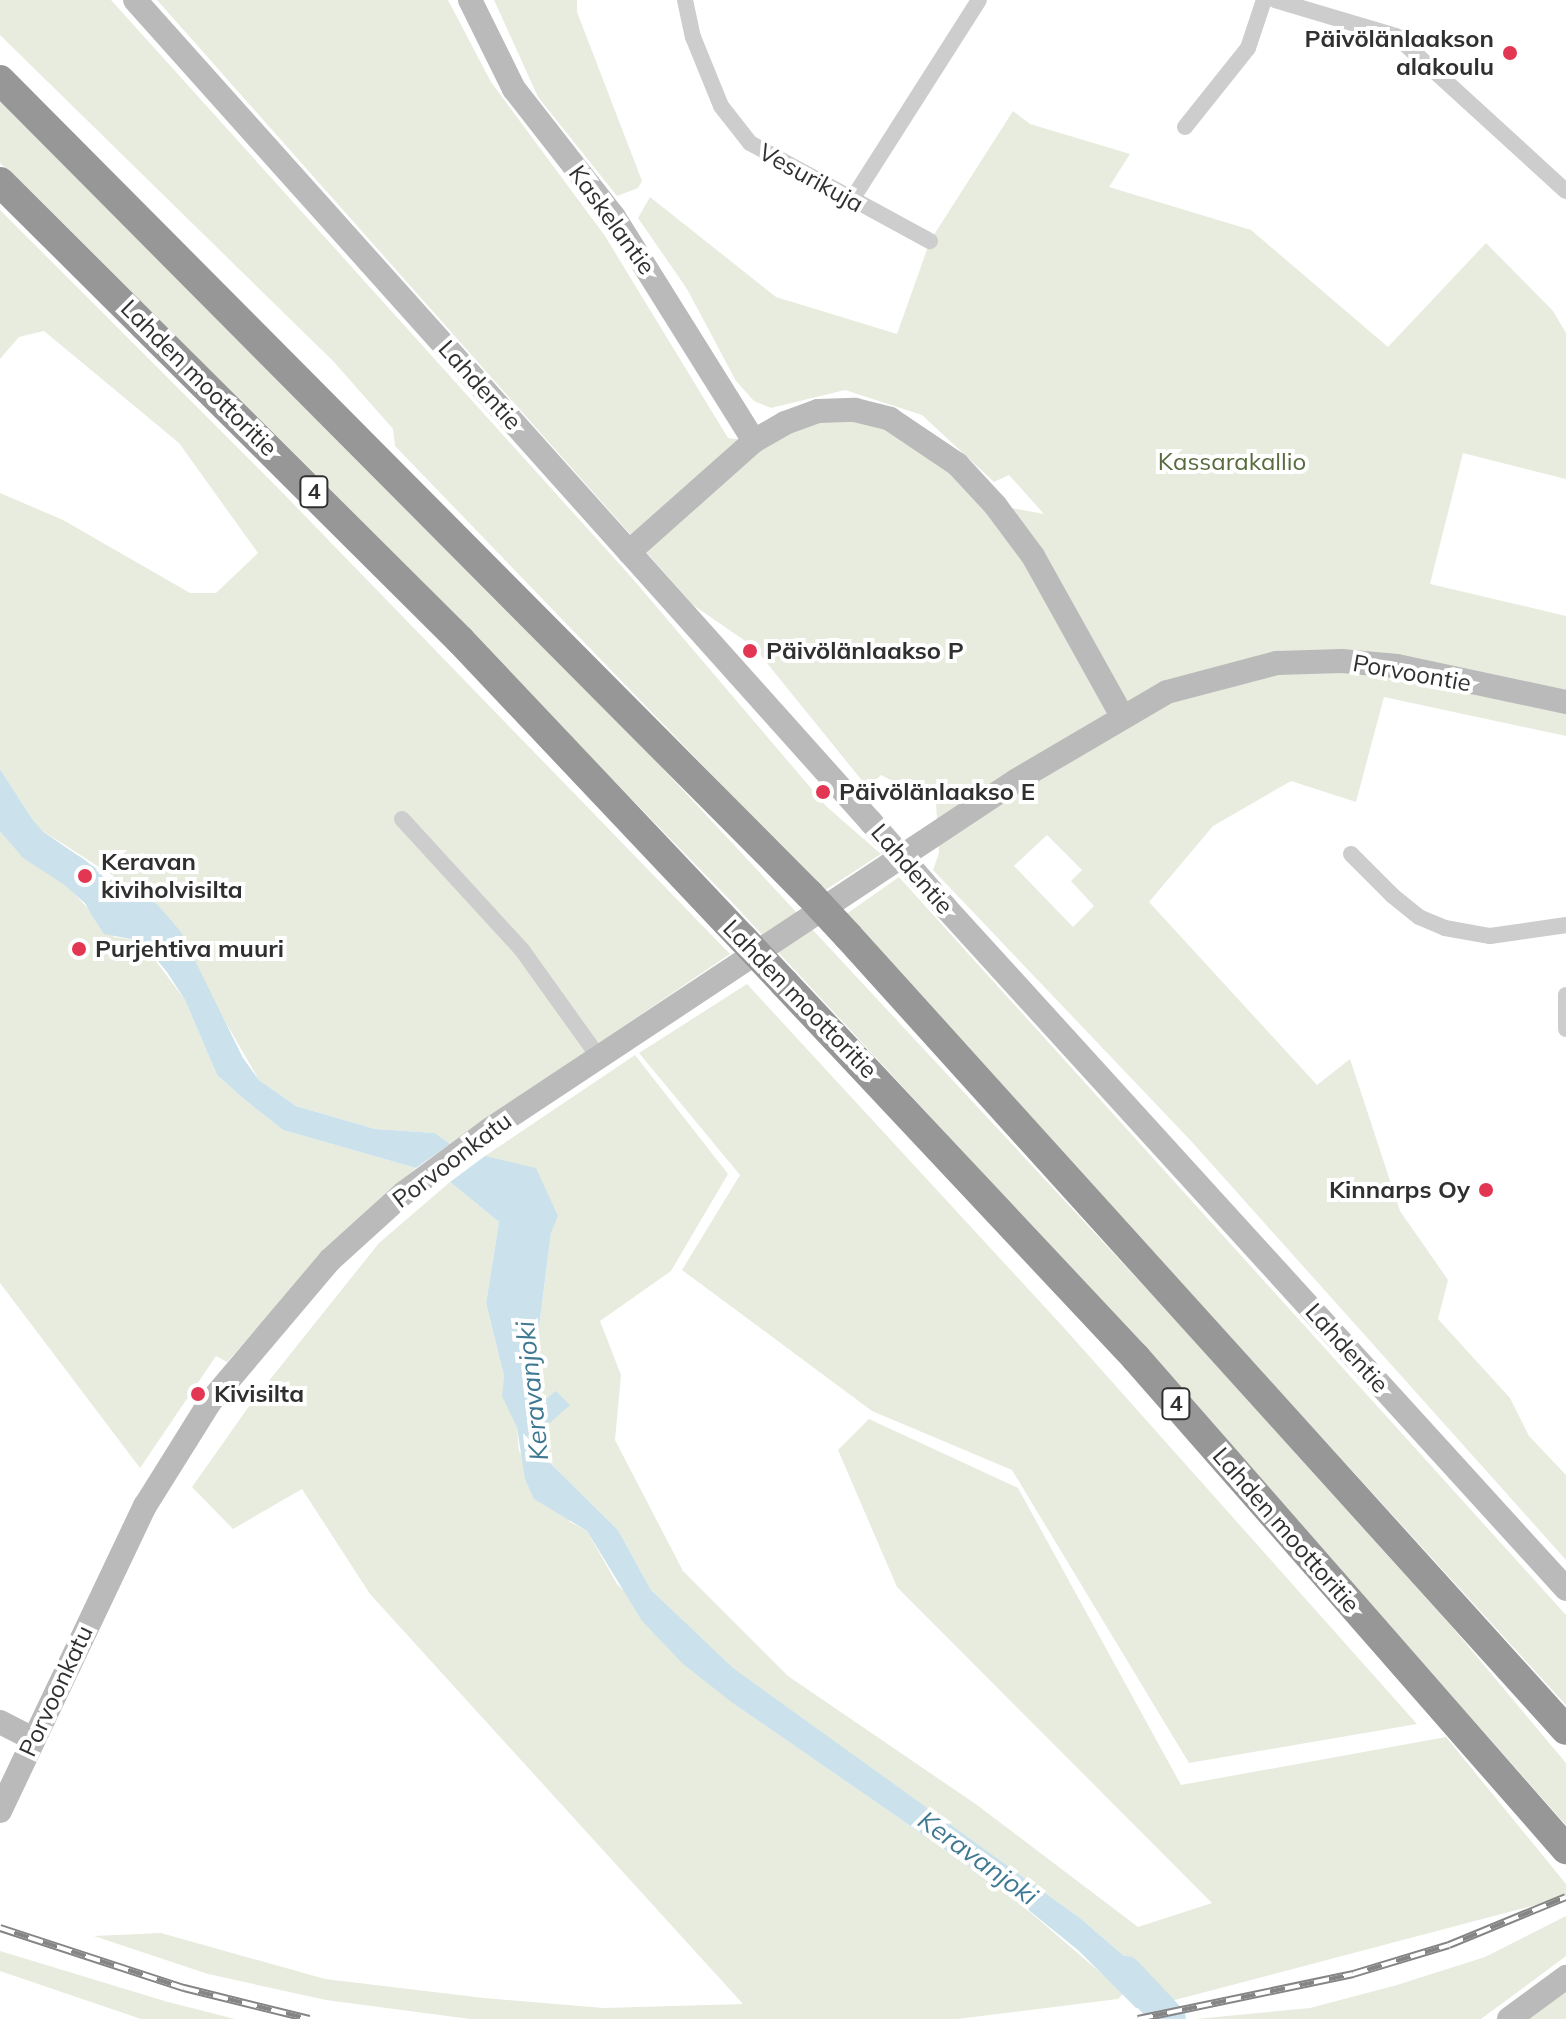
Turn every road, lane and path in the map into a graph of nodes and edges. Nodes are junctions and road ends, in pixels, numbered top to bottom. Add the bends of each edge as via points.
1 (135, 0) edge
2 (470, 0) edge
3 (685, 0) edge
4 (979, 0) edge
5 (1264, 0) edge
6 (1275, 0) edge
7 (0, 80) edge
8 (1185, 127) dead end
9 (0, 182) edge
10 (1566, 191) edge
11 (851, 201) junction
12 (930, 241) dead end
13 (754, 441) junction
14 (629, 552) junction
15 (1566, 702) edge
16 (1122, 716) junction
17 (402, 819) dead end
18 (1351, 854) dead end
19 (1566, 925) edge
20 (1566, 995) edge
21 (1566, 1029) edge
22 (598, 1056) junction
23 (1566, 1589) edge
24 (0, 1722) edge
25 (1566, 1730) edge
26 (32, 1738) junction
27 (0, 1811) edge
28 (1561, 1843) edge
29 (1566, 1977) edge
30 (1509, 2019) edge

1 - 14 main road, Lahdentie
2 - 13 main road, Kaskelantie via 514,89 614,217
3 - 11 street, Vesurikuja via 693,37 721,106 750,143
4 - 11 street
5 - 8 street via 1248,48
6 - 10 street via 1396,36
7 - 25 highway, bridge via 809,894
9 - 28 highway, Lahden moottoritie / 4, bridge via 460,640 743,939 1136,1358
11 - 12 street, Vesurikuja
13 - 14 main road
13 - 16 main road via 818,411 855,410 922,436 957,464 1033,556
14 - 23 main road, Lahdentie, bridge
15 - 16 main road, Porvoontie via 1397,666 1277,663 1167,692
16 - 22 main road, Porvoonkatu
17 - 22 street via 522,950
18 - 19 street via 1410,910 1445,928 1490,936
20 - 21 street
22 - 26 main road, Porvoonkatu via 404,1193 298,1295 197,1421 145,1506
24 - 26 main road
26 - 27 main road, Porvoonkatu
29 - 30 main road

